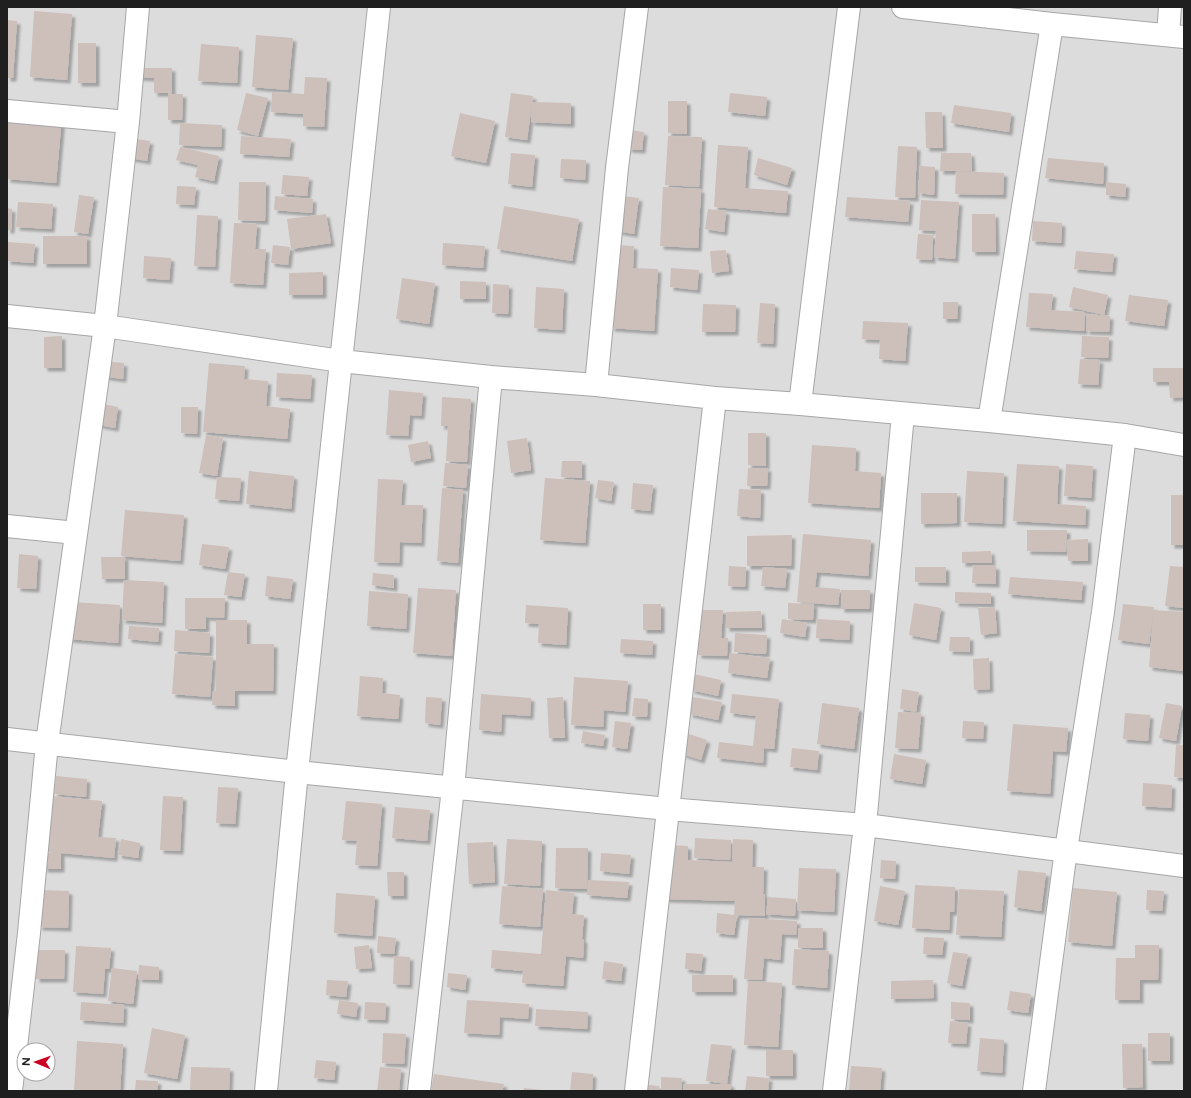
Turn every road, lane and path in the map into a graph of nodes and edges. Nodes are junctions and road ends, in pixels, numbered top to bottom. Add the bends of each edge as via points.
1 (138, 7) edge
2 (379, 7) edge
3 (637, 7) edge
4 (850, 7) edge
5 (903, 7) edge
6 (1170, 7) edge
7 (977, 12) edge
8 (1052, 24) junction
9 (1176, 36) edge
10 (7, 111) edge
11 (128, 122) junction
12 (7, 316) edge
13 (105, 326) junction
14 (341, 361) junction
15 (491, 377) junction
16 (596, 386) junction
17 (715, 398) junction
18 (800, 404) junction
19 (903, 414) junction
20 (989, 421) junction
21 (1125, 435) junction
22 (1184, 445) edge
23 (7, 526) edge
24 (76, 533) junction
25 (7, 739) edge
26 (47, 743) junction
27 (297, 772) junction
28 (453, 788) junction
29 (668, 809) junction
30 (865, 825) junction
31 (1066, 850) junction
32 (1184, 866) edge
33 (11, 1091) edge
34 (266, 1091) edge
35 (419, 1091) edge
36 (636, 1091) edge
37 (834, 1091) edge
38 (1034, 1091) edge

1 - 11 street
2 - 14 street
3 - 16 street via 617,168
4 - 18 street
5 - 7 street
6 - 9 street
7 - 8 street
8 - 9 street
8 - 20 street
10 - 11 street
11 - 13 street
12 - 13 street
13 - 14 street
13 - 24 street
14 - 15 street
14 - 27 street
15 - 16 street
15 - 28 street
16 - 17 street
17 - 18 street
17 - 29 street
18 - 19 street
19 - 20 street
19 - 30 street
20 - 21 street
21 - 22 street
21 - 31 street via 1103,612
23 - 24 street
24 - 26 street
25 - 26 street
26 - 27 street
26 - 33 street
27 - 28 street
27 - 34 street
28 - 29 street
28 - 35 street
29 - 30 street
29 - 36 street
30 - 31 street
30 - 37 street
31 - 32 street
31 - 38 street

